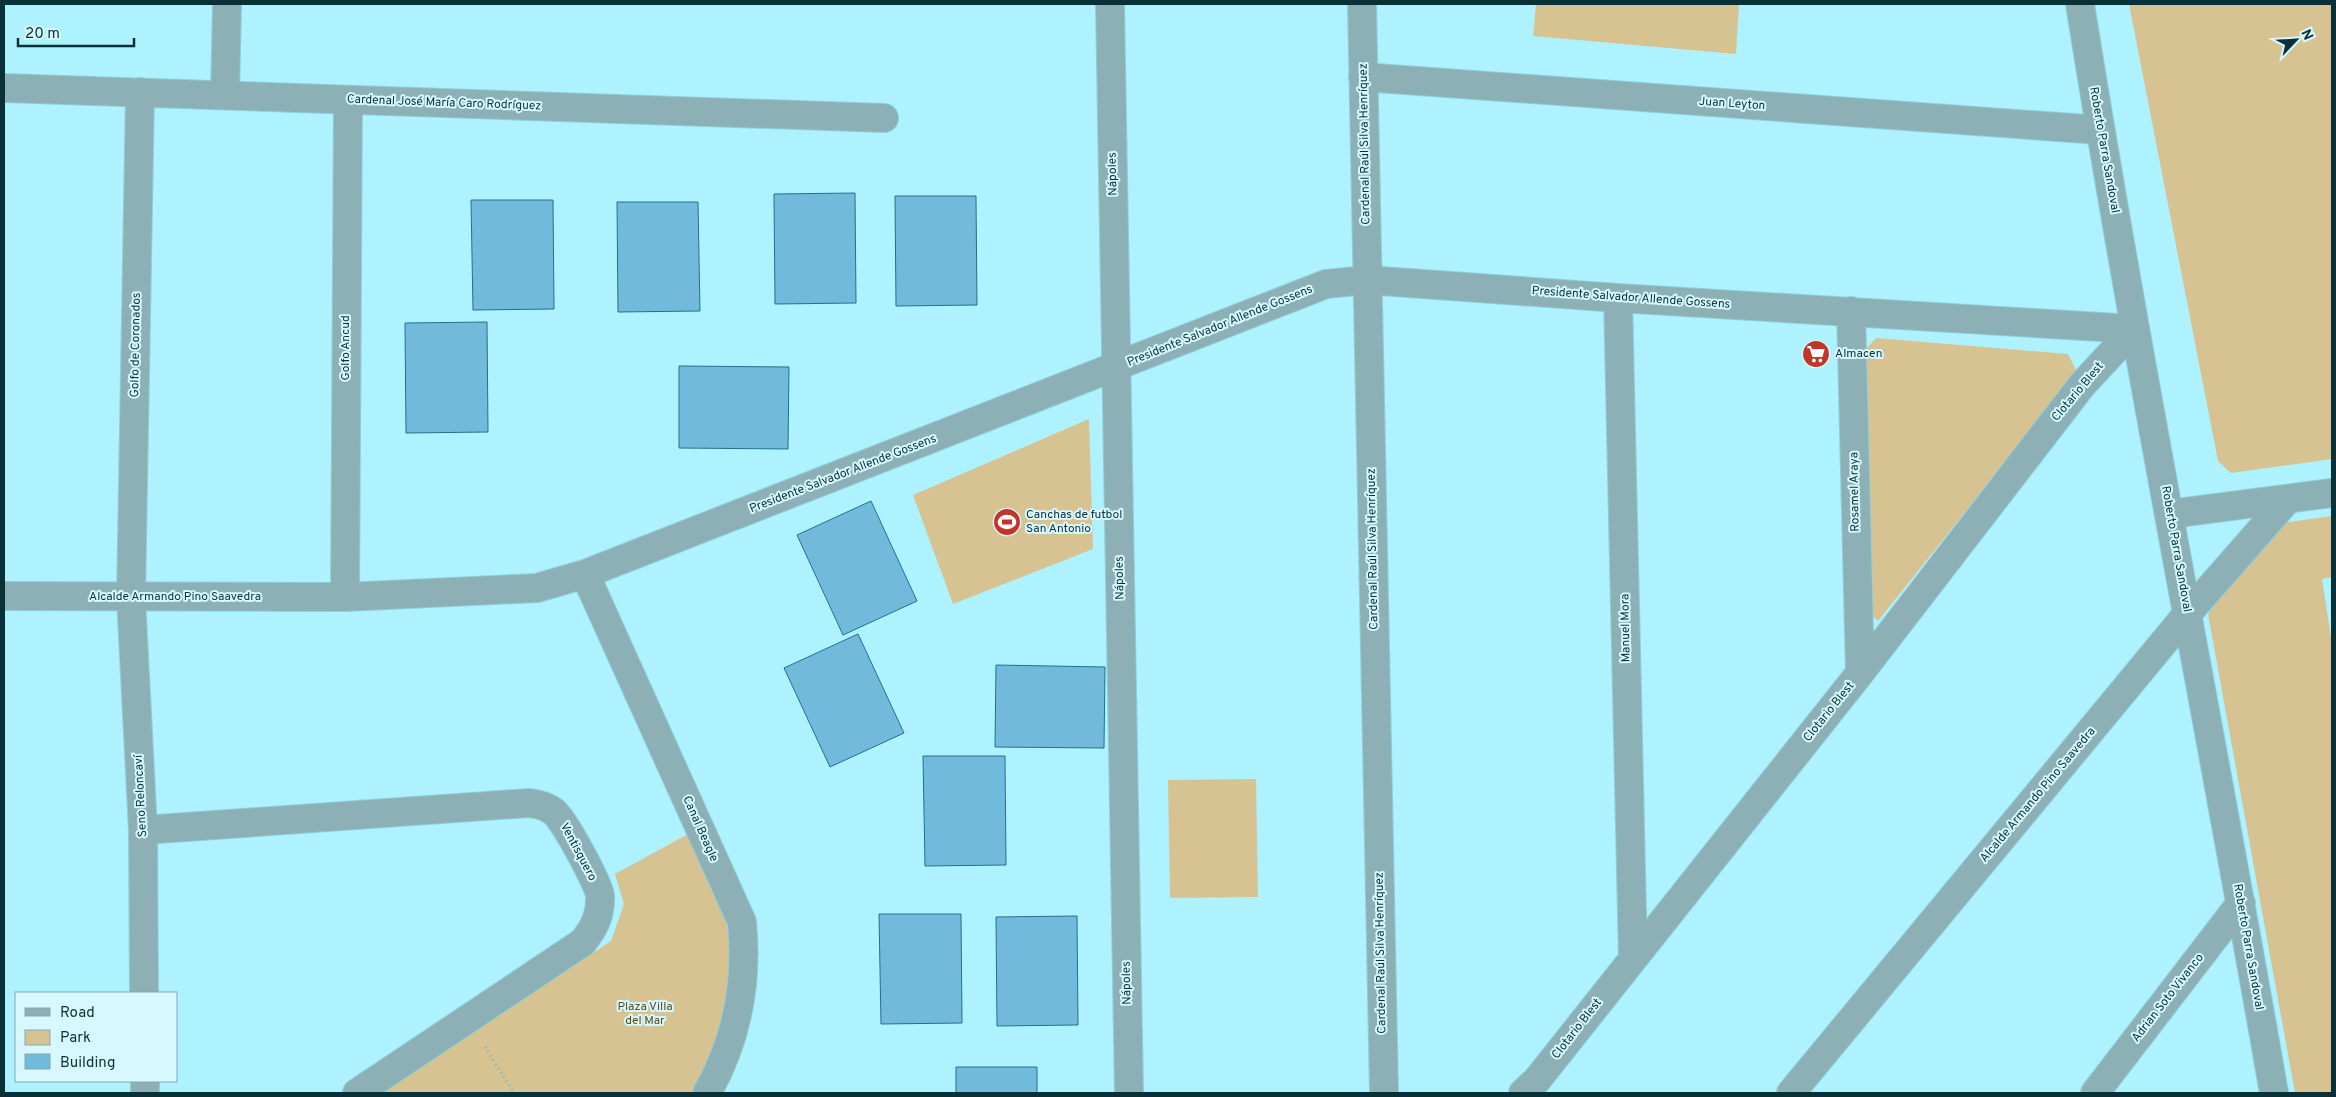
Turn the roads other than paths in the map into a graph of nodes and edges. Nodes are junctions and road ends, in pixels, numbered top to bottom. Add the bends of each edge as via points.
1 (227, 4) edge
2 (1110, 4) edge
3 (1362, 4) edge
4 (2080, 4) edge
5 (1363, 77) junction
6 (4, 88) edge
7 (140, 92) junction
8 (226, 95) junction
9 (348, 100) junction
10 (884, 118) dead end
11 (2100, 130) junction
12 (1367, 280) junction
13 (1618, 298) junction
14 (1851, 311) junction
15 (2134, 329) junction
16 (1116, 367) junction
17 (2332, 493) edge
18 (2288, 499) junction
19 (2170, 514) junction
20 (585, 574) junction
21 (4, 596) edge
22 (345, 597) junction
23 (131, 598) junction
24 (2188, 613) junction
25 (1860, 673) junction
26 (142, 830) junction
27 (2241, 903) junction
28 (1633, 958) junction
29 (144, 992) edge
30 (357, 1093) edge
31 (707, 1093) edge
32 (1129, 1093) edge
33 (1384, 1093) edge
34 (1523, 1093) edge
35 (1791, 1093) edge
36 (2095, 1093) edge
37 (2274, 1093) edge

1 - 8 street
2 - 16 street, Nápoles
3 - 5 street, Cardenal Raúl Silva Henríquez
4 - 11 street, Roberto Parra Sandoval
5 - 11 street, Juan Leyton
5 - 12 street, Cardenal Raúl Silva Henríquez
6 - 7 street, Cardenal José María Caro Rodríguez
7 - 8 street, Cardenal José María Caro Rodríguez
7 - 23 street, Golfo de Coronados
8 - 9 street, Cardenal José María Caro Rodríguez
9 - 10 street, Cardenal José María Caro Rodríguez
9 - 22 street, Golfo Ancud
11 - 15 street, Roberto Parra Sandoval
12 - 13 street, Presidente Salvador Allende Gossens
12 - 16 street, Presidente Salvador Allende Gossens via 1326,284
12 - 33 street, Cardenal Raúl Silva Henríquez
13 - 14 street, Presidente Salvador Allende Gossens
13 - 28 street, Manuel Mora
14 - 15 street, Presidente Salvador Allende Gossens
14 - 25 street, Rosamel Araya
15 - 19 street, Roberto Parra Sandoval
15 - 25 street, Clotario Blest via 2082,385
16 - 20 street, Presidente Salvador Allende Gossens
16 - 32 street, Nápoles
17 - 18 street
18 - 19 street
18 - 24 street, Alcalde Armando Pino Saavedra
19 - 24 street, Roberto Parra Sandoval
20 - 22 street, Presidente Salvador Allende Gossens via 537,588
20 - 31 street, Canal Beagle via 742,922 744,973 736,1024 719,1072
21 - 23 street, Alcalde Armando Pino Saavedra
22 - 23 street, Alcalde Armando Pino Saavedra
23 - 26 street, Seno Reloncaví
24 - 27 street, Roberto Parra Sandoval
24 - 35 street, Alcalde Armando Pino Saavedra
25 - 28 street, Clotario Blest
26 - 29 street, Seno Reloncaví
26 - 30 street, Ventisquero via 529,803 540,804 563,821 600,894 598,918 583,942
27 - 36 street, Adrian Soto Vivanco
27 - 37 street, Roberto Parra Sandoval
28 - 34 street, Clotario Blest via 1537,1080

